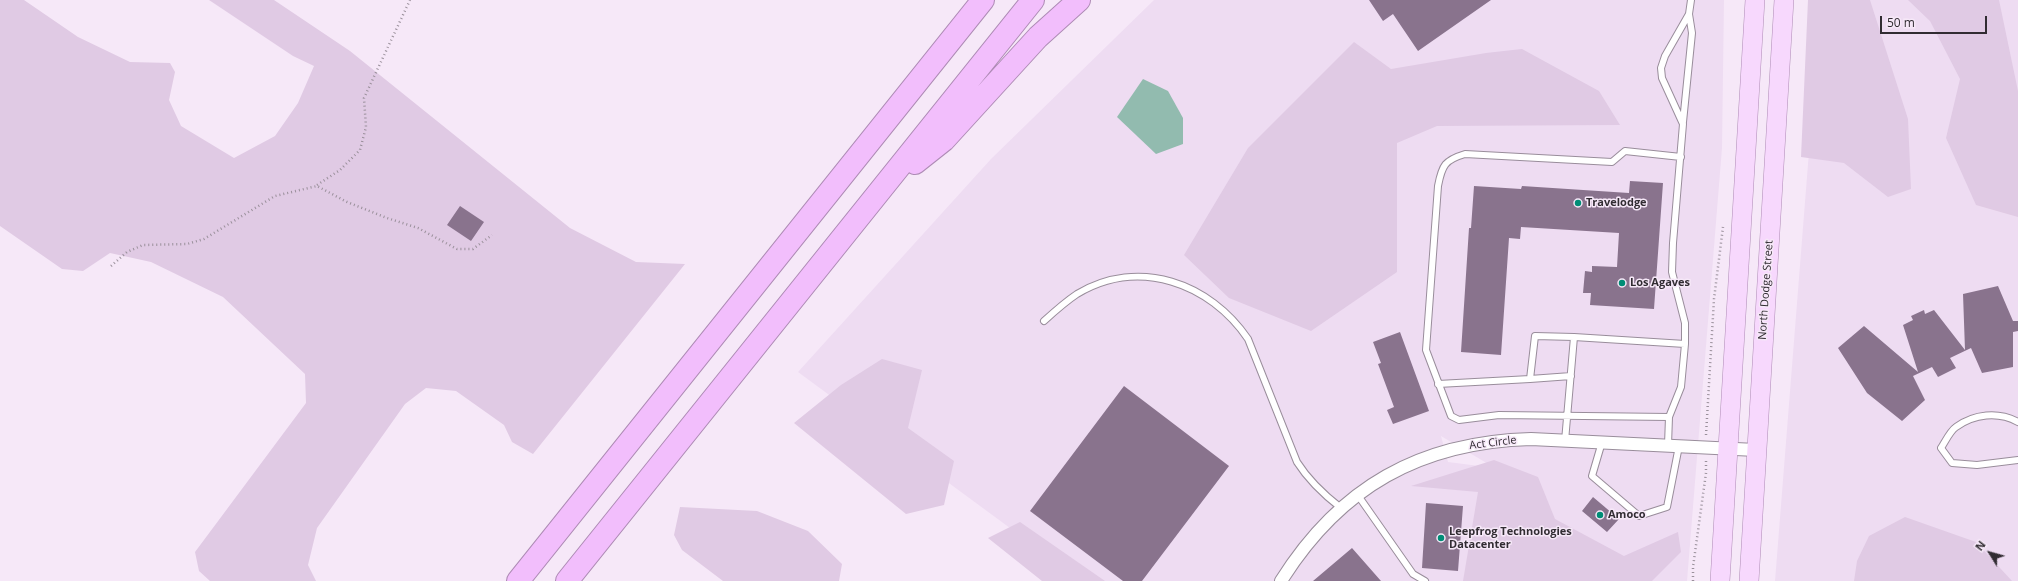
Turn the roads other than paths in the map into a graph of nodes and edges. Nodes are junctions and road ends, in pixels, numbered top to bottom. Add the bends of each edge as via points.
1 (1033, 0) edge
2 (1079, 0) edge
3 (1691, 0) edge
4 (1755, 0) edge
5 (1784, 0) edge
6 (981, 2) edge
7 (1690, 14) junction
8 (1683, 124) junction
9 (1681, 157) junction
10 (882, 188) junction
11 (1044, 321) dead end
12 (1574, 337) junction
13 (1685, 344) junction
14 (1571, 376) junction
15 (1530, 379) junction
16 (1438, 384) junction
17 (1568, 414) junction
18 (1669, 417) junction
19 (2018, 422) edge
20 (1565, 441) junction
21 (1602, 442) junction
22 (1674, 445) junction
23 (1727, 448) junction
24 (1756, 450) junction
25 (2018, 460) edge
26 (1357, 494) junction
27 (1341, 508) junction
28 (518, 581) edge
29 (567, 581) edge
30 (1281, 581) edge
31 (1425, 581) edge
32 (1720, 581) edge
33 (1749, 581) edge

1 - 10 highway
2 - 10 highway via 1038,37 944,140
3 - 7 lane
4 - 23 main road
5 - 24 main road, North Dodge Street
6 - 28 highway
7 - 8 lane via 1692,33
7 - 8 lane via 1665,56 1661,68 1662,78
8 - 9 lane
9 - 13 lane via 1672,272 1686,322
9 - 16 lane via 1625,151 1612,162 1465,154 1450,158 1441,170 1438,186 1426,350
10 - 29 highway
11 - 27 lane via 1060,306 1088,289 1114,280 1136,277 1175,282 1214,301 1235,321 1248,339 1297,462 1305,476
12 - 13 lane
12 - 14 lane
12 - 15 lane via 1535,336
13 - 18 lane via 1681,387
14 - 15 lane
14 - 17 lane
15 - 16 lane
16 - 17 lane via 1451,416 1459,420 1499,415
17 - 18 lane
17 - 20 lane
18 - 22 lane
19 - 25 lane via 2011,418 1986,414 1955,427 1941,448 1952,463 1977,465
20 - 21 street, Act Circle
20 - 26 street, Act Circle via 1502,440 1444,451 1389,474
21 - 22 street, Act Circle
21 - 22 lane via 1592,476 1639,516 1667,507
22 - 23 street, Act Circle
23 - 24 street, Act Circle
23 - 32 main road
24 - 33 main road, North Dodge Street
26 - 27 street, Act Circle
26 - 31 lane via 1413,574
27 - 30 street, Act Circle via 1315,533

